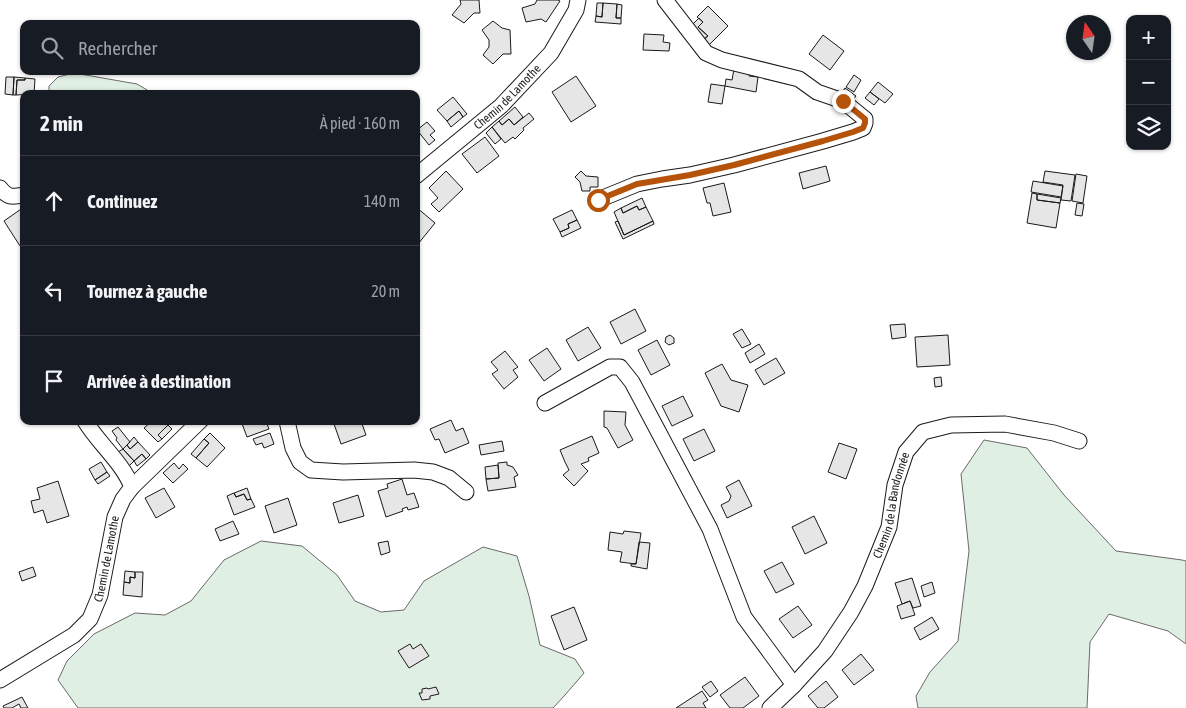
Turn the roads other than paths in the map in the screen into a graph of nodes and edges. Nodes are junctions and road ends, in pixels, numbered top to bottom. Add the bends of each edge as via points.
1 (578, 0) edge
2 (665, 0) edge
3 (420, 173) edge
4 (0, 188) edge
5 (20, 196) edge
6 (598, 200) dead end
7 (545, 403) dead end
8 (87, 425) edge
9 (196, 425) edge
10 (288, 425) edge
11 (1079, 441) dead end
12 (132, 487) junction
13 (466, 492) dead end
14 (0, 680) edge
15 (794, 686) junction
16 (770, 708) edge

1 - 3 street, Chemin de Lamothe via 576,10 551,53 501,106
2 - 6 street via 706,53 799,80 817,92 843,101 865,119 865,123 863,128 823,141 699,173 637,184
4 - 5 street via 12,197
7 - 15 street via 610,367 620,367 632,382 710,529 744,617
8 - 12 street via 127,475
9 - 12 street, Chemin de Lamothe
10 - 13 street via 300,462 312,470 433,472 449,478
11 - 15 street, Chemin de la Bandonnée via 1005,424 951,425 923,432 906,452 895,485 889,527 865,586 824,652
12 - 14 street, Chemin de Lamothe via 115,517 100,595 90,620 74,635
15 - 16 street, Chemin de la Bandonnée

